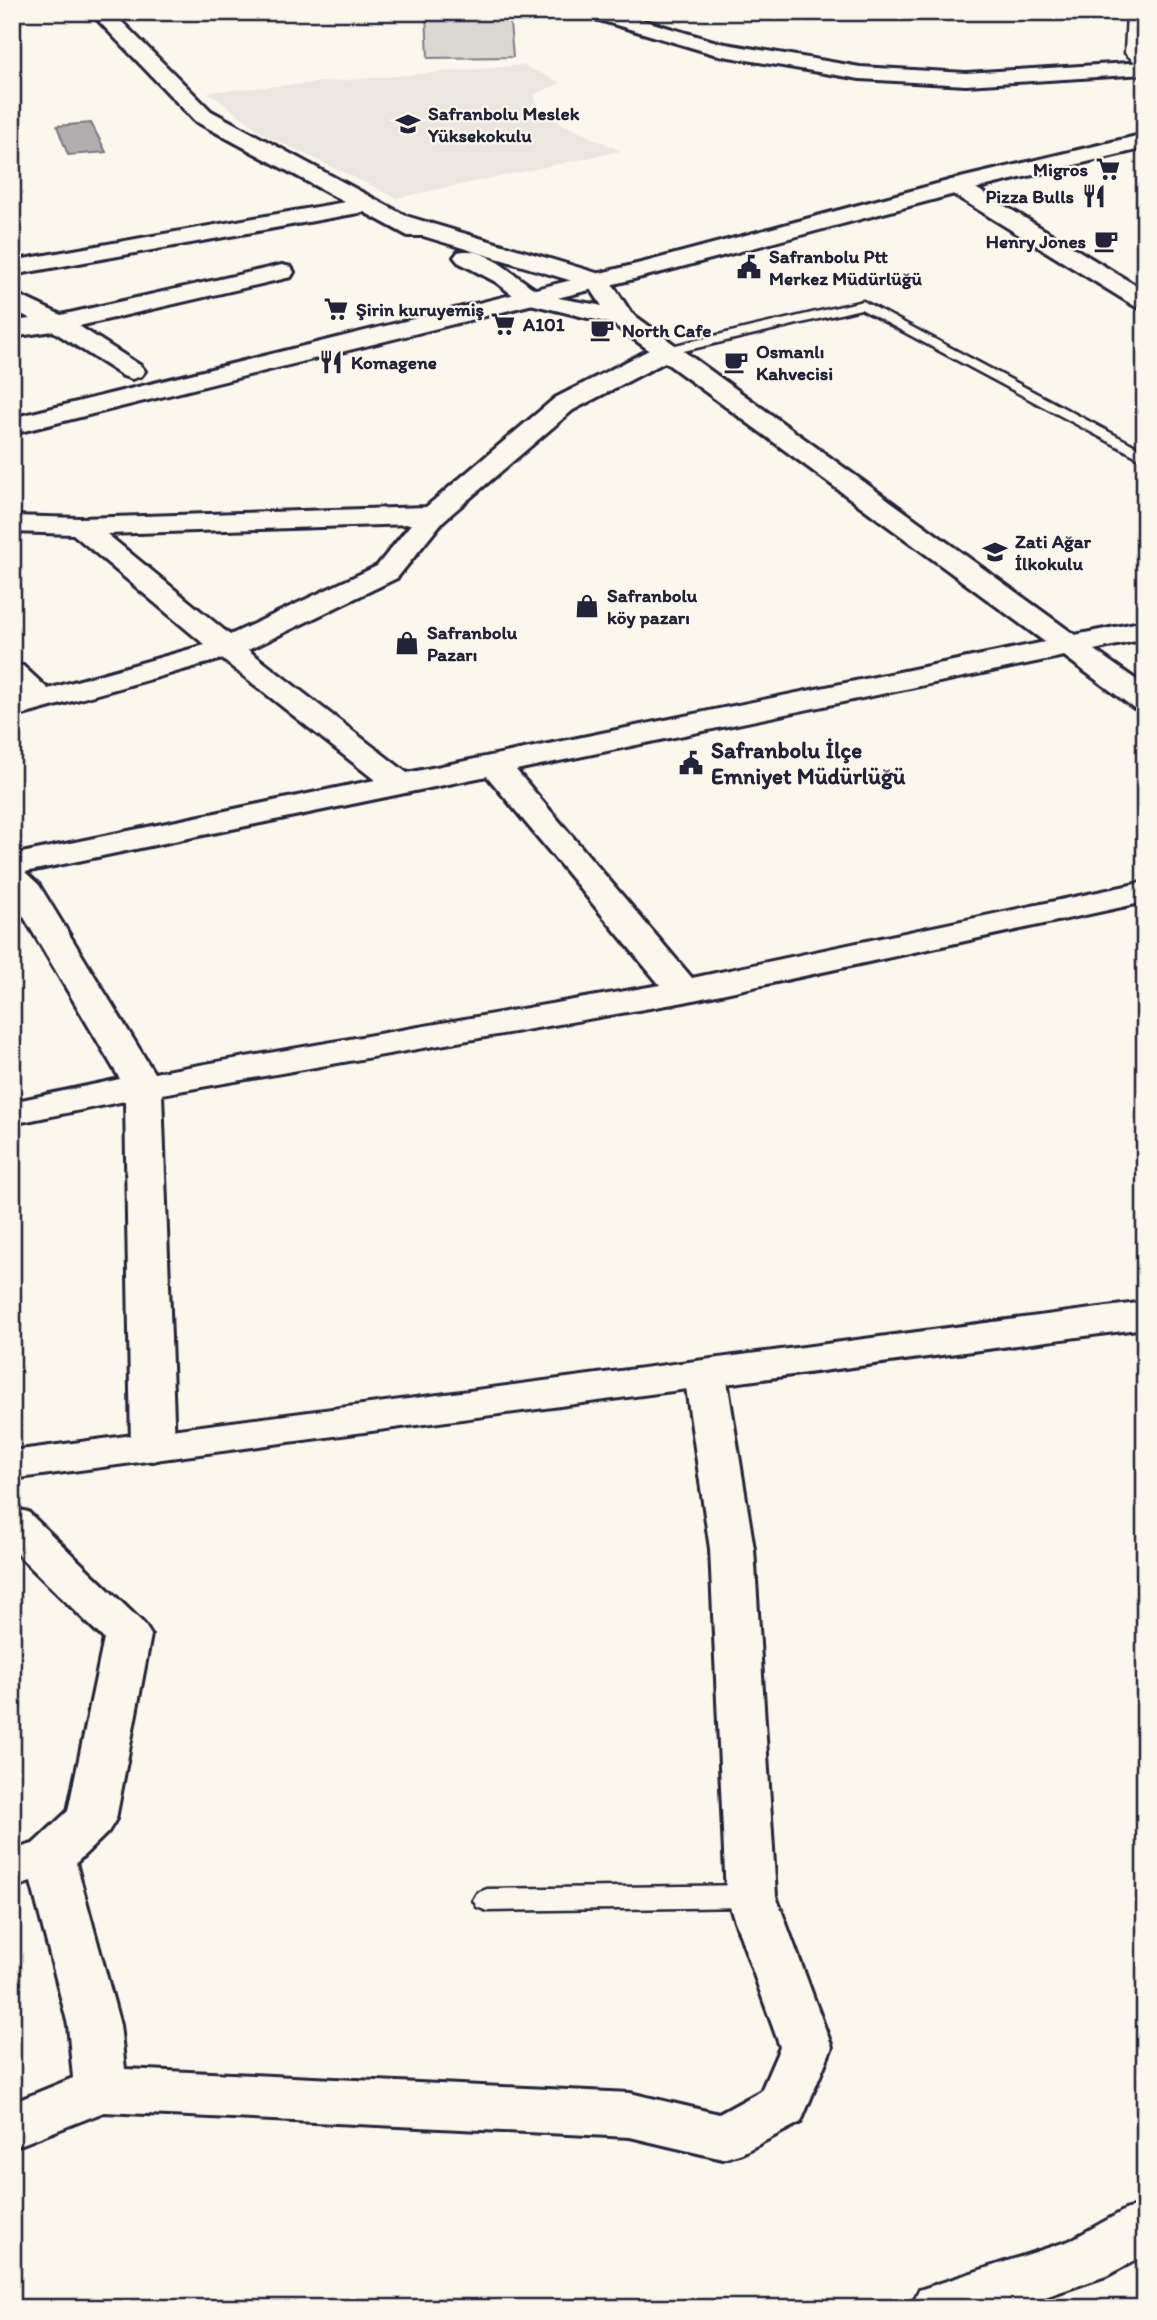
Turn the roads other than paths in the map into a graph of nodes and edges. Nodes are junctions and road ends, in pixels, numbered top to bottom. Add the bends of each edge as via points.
1 (100, 12) edge
2 (593, 12) edge
3 (674, 12) edge
4 (681, 12) edge
5 (1132, 12) edge
6 (1145, 68) edge
7 (1145, 125) edge
8 (1145, 141) edge
9 (956, 186) junction
10 (365, 205) junction
11 (394, 220) junction
12 (707, 229) dead end
13 (588, 257) dead end
14 (550, 265) junction
15 (12, 268) edge
16 (282, 272) dead end
17 (505, 277) junction
18 (598, 281) junction
19 (465, 287) dead end
20 (531, 297) junction
21 (12, 299) edge
22 (1145, 302) edge
23 (622, 318) junction
24 (58, 323) junction
25 (311, 328) dead end
26 (12, 330) edge
27 (285, 334) dead end
28 (667, 351) junction
29 (158, 365) dead end
30 (132, 371) junction
31 (106, 377) dead end
32 (12, 426) edge
33 (1145, 457) edge
34 (433, 514) junction
35 (12, 524) edge
36 (80, 526) junction
37 (1145, 630) edge
38 (1068, 645) junction
39 (227, 648) junction
40 (12, 673) edge
41 (42, 700) junction
42 (1145, 701) edge
43 (12, 709) edge
44 (494, 764) junction
45 (399, 783) junction
46 (12, 865) edge
47 (12, 879) edge
48 (1145, 892) edge
49 (684, 991) junction
50 (143, 1086) junction
51 (12, 1113) edge
52 (1145, 1314) edge
53 (705, 1374) junction
54 (153, 1447) junction
55 (12, 1465) edge
56 (12, 1523) edge
57 (31, 1863) edge
58 (751, 1896) junction
59 (487, 1900) dead end
60 (101, 2090) junction
61 (12, 2126) edge
62 (1145, 2227) edge
63 (939, 2308) edge

1 - 10 street via 203,116
2 - 6 street via 718,49 860,73 966,79
3 - 4 lane
5 - 6 lane via 1131,53
7 - 12 street
8 - 9 street
9 - 18 street
9 - 22 street
10 - 11 street
10 - 15 street
11 - 14 street
11 - 17 street
13 - 14 street
14 - 17 street
14 - 18 street
16 - 24 street
17 - 19 street
17 - 20 street
18 - 20 street
18 - 23 street
20 - 23 street
20 - 32 street
21 - 24 street
23 - 28 street
24 - 26 street
24 - 30 street
25 - 27 street
28 - 33 lane via 863,305
28 - 34 street via 564,404
28 - 38 street
29 - 30 street
30 - 31 street
34 - 36 street
34 - 39 street via 387,572
35 - 36 street
36 - 39 street
37 - 38 street
38 - 42 street
38 - 44 street
39 - 41 street
39 - 45 street
40 - 41 street
41 - 43 street
44 - 45 street
44 - 49 street
45 - 46 street
47 - 50 street via 22,885
48 - 49 street
49 - 50 street
50 - 51 street
50 - 54 street
52 - 53 street
53 - 54 street
53 - 58 street via 732,1549
54 - 55 street
56 - 57 street via 128,1635 91,1819
57 - 60 street via 94,2025
58 - 59 lane
58 - 60 street via 806,2047 782,2106 723,2137 629,2115
60 - 61 street
62 - 63 street via 1086,2259

